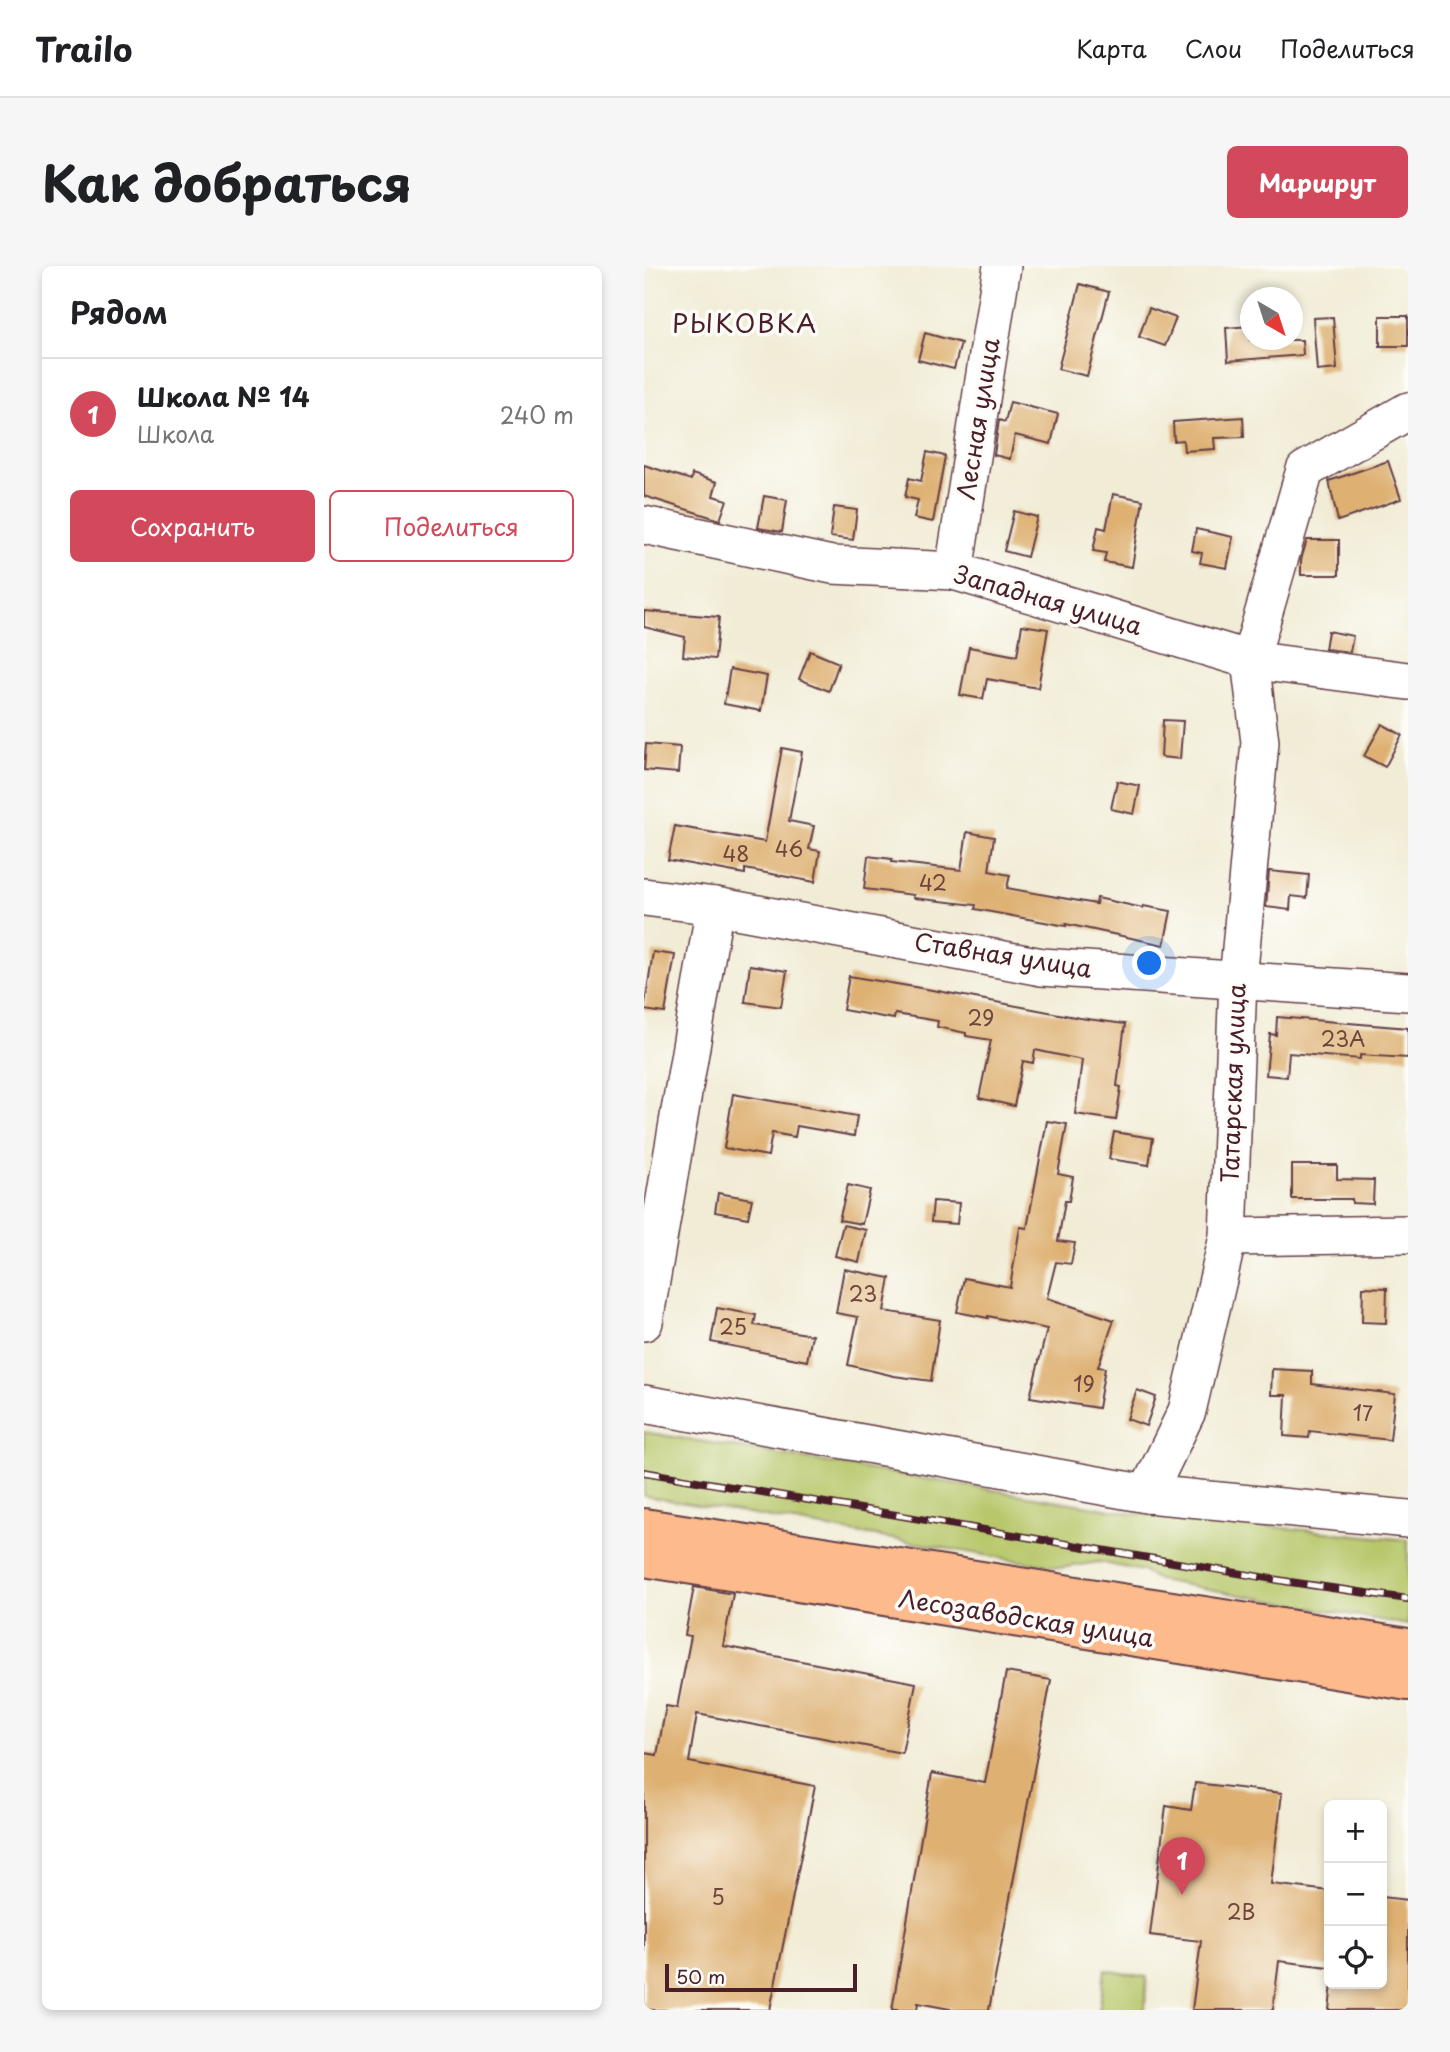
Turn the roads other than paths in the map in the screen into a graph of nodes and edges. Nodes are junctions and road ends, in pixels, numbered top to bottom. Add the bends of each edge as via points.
1 (1002, 266) edge
2 (1408, 411) edge
3 (644, 524) edge
4 (954, 571) junction
5 (1250, 660) junction
6 (1408, 681) edge
7 (644, 897) edge
8 (715, 906) junction
9 (1238, 981) junction
10 (1408, 992) edge
11 (1408, 1234) edge
12 (1227, 1237) junction
13 (644, 1322) edge
14 (644, 1404) edge
15 (1147, 1494) junction
16 (1408, 1519) edge
17 (644, 1528) edge
18 (644, 1557) edge
19 (1408, 1648) edge
20 (1408, 1681) edge

1 - 4 street, Лесная улица
2 - 5 street via 1305,470
3 - 4 street, Западная улица via 832,565
4 - 5 street, Западная улица
5 - 6 street, Западная улица
5 - 9 street, Татарская улица via 1260,741
7 - 8 street, Ставная улица
8 - 9 street, Ставная улица via 1042,967
8 - 13 street
9 - 10 street, Ставная улица
9 - 12 street, Татарская улица
11 - 12 street
12 - 15 street, Татарская улица via 1187,1411
14 - 15 street
15 - 16 street
17 - 19 main road, Лесозаводская улица
18 - 20 main road, Лесозаводская улица

